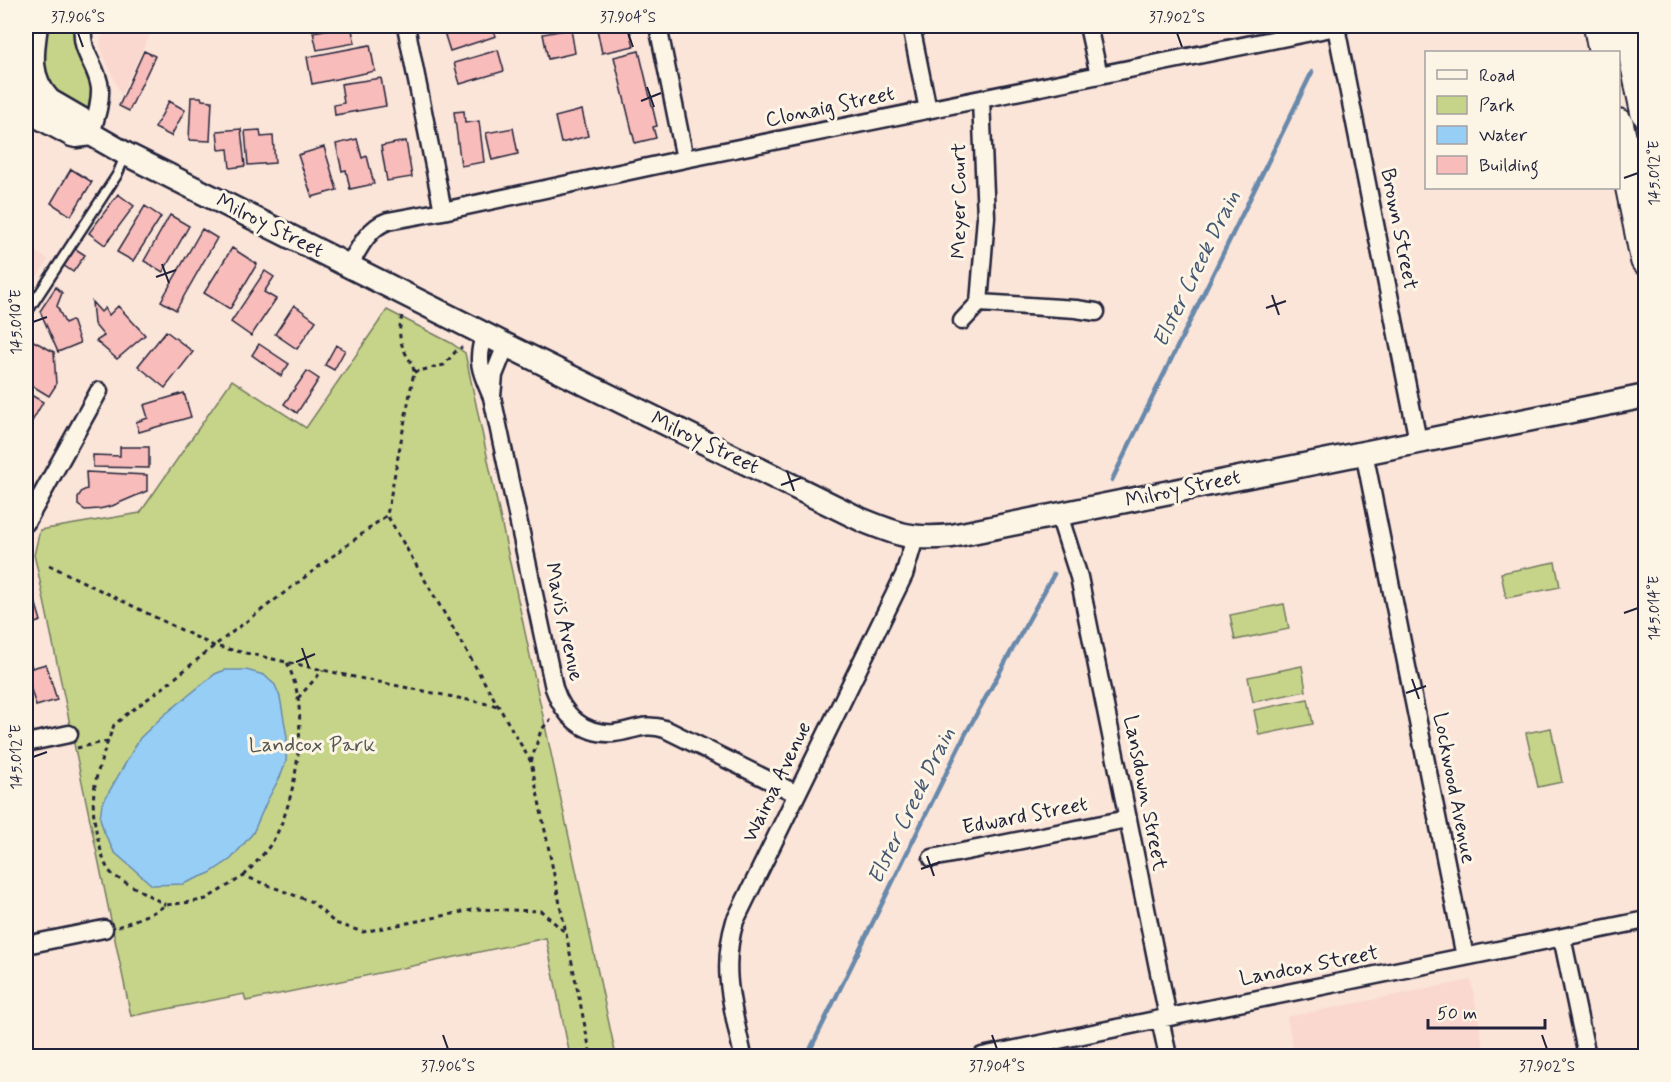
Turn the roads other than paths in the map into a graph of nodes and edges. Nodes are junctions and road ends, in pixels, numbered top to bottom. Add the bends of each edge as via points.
1 (36, 26) edge
2 (83, 26) edge
3 (406, 26) edge
4 (658, 26) edge
5 (911, 26) edge
6 (1088, 26) edge
7 (1339, 26) edge
8 (1599, 26) edge
9 (1628, 26) edge
10 (1604, 51) edge
11 (1099, 75) junction
12 (26, 87) edge
13 (981, 100) junction
14 (49, 101) junction
15 (26, 110) edge
16 (928, 110) junction
17 (1646, 112) edge
18 (1620, 132) edge
19 (91, 134) junction
20 (126, 154) junction
21 (685, 159) junction
22 (443, 211) junction
23 (1641, 216) edge
24 (1646, 260) edge
25 (349, 266) junction
26 (979, 303) junction
27 (1096, 312) dead end
28 (26, 314) edge
29 (962, 321) dead end
30 (485, 334) junction
31 (506, 345) junction
32 (99, 391) dead end
33 (1646, 396) edge
34 (492, 397) junction
35 (1418, 441) junction
36 (1364, 452) junction
37 (1067, 513) junction
38 (26, 523) edge
39 (915, 538) junction
40 (70, 742) road end
41 (26, 743) edge
42 (797, 794) junction
43 (1127, 819) junction
44 (932, 858) dead end
45 (1646, 920) edge
46 (109, 928) road end
47 (1562, 937) junction
48 (26, 945) edge
49 (1465, 957) junction
50 (1164, 1018) junction
51 (743, 1056) edge
52 (982, 1056) edge
53 (1168, 1056) edge
54 (1587, 1056) edge

1 - 14 street via 32,64 39,87
2 - 19 street via 85,49 100,88
3 - 22 street
4 - 21 street
5 - 16 street
6 - 11 street
7 - 11 street, Clonaig Street
7 - 35 street, Brown Street
8 - 10 highway
9 - 17 highway
11 - 13 street, Clonaig Street
12 - 14 street, Milroy Street
13 - 16 street, Clonaig Street
13 - 26 street, Meyer Court via 986,217
14 - 19 street, Milroy Street via 81,119
15 - 19 street, Milroy Street via 72,135
16 - 21 street, Clonaig Street
18 - 23 highway
19 - 20 street, Milroy Street
20 - 25 street, Milroy Street
20 - 28 lane via 117,175
21 - 22 street, Clonaig Street
22 - 25 street, Clonaig Street via 381,223 370,231
23 - 24 highway
25 - 30 street, Milroy Street
26 - 27 street
26 - 29 street
30 - 31 street, Milroy Street
30 - 34 street, Mavis Avenue via 479,353
31 - 34 street, Mavis Avenue via 494,375
31 - 39 street, Milroy Street via 862,520
32 - 38 street
33 - 35 street, Milroy Street
34 - 42 street, Mavis Avenue via 554,688 565,712 583,726 604,732 647,726 665,729
35 - 36 street, Milroy Street
36 - 37 street, Milroy Street
36 - 49 street, Lockwood Avenue
37 - 39 street, Milroy Street via 952,536
37 - 43 street, Lansdown Street
39 - 42 street, Wairoa Avenue via 904,575
40 - 41 street
42 - 51 street, Wairoa Avenue via 730,937 728,979
43 - 44 street, Edward Street
43 - 50 street, Lansdown Street
45 - 47 street, Landcox Street
46 - 48 street
47 - 49 street, Landcox Street
47 - 54 street
49 - 50 street, Landcox Street
50 - 52 street, Landcox Street
50 - 53 street, Lansdown Street

